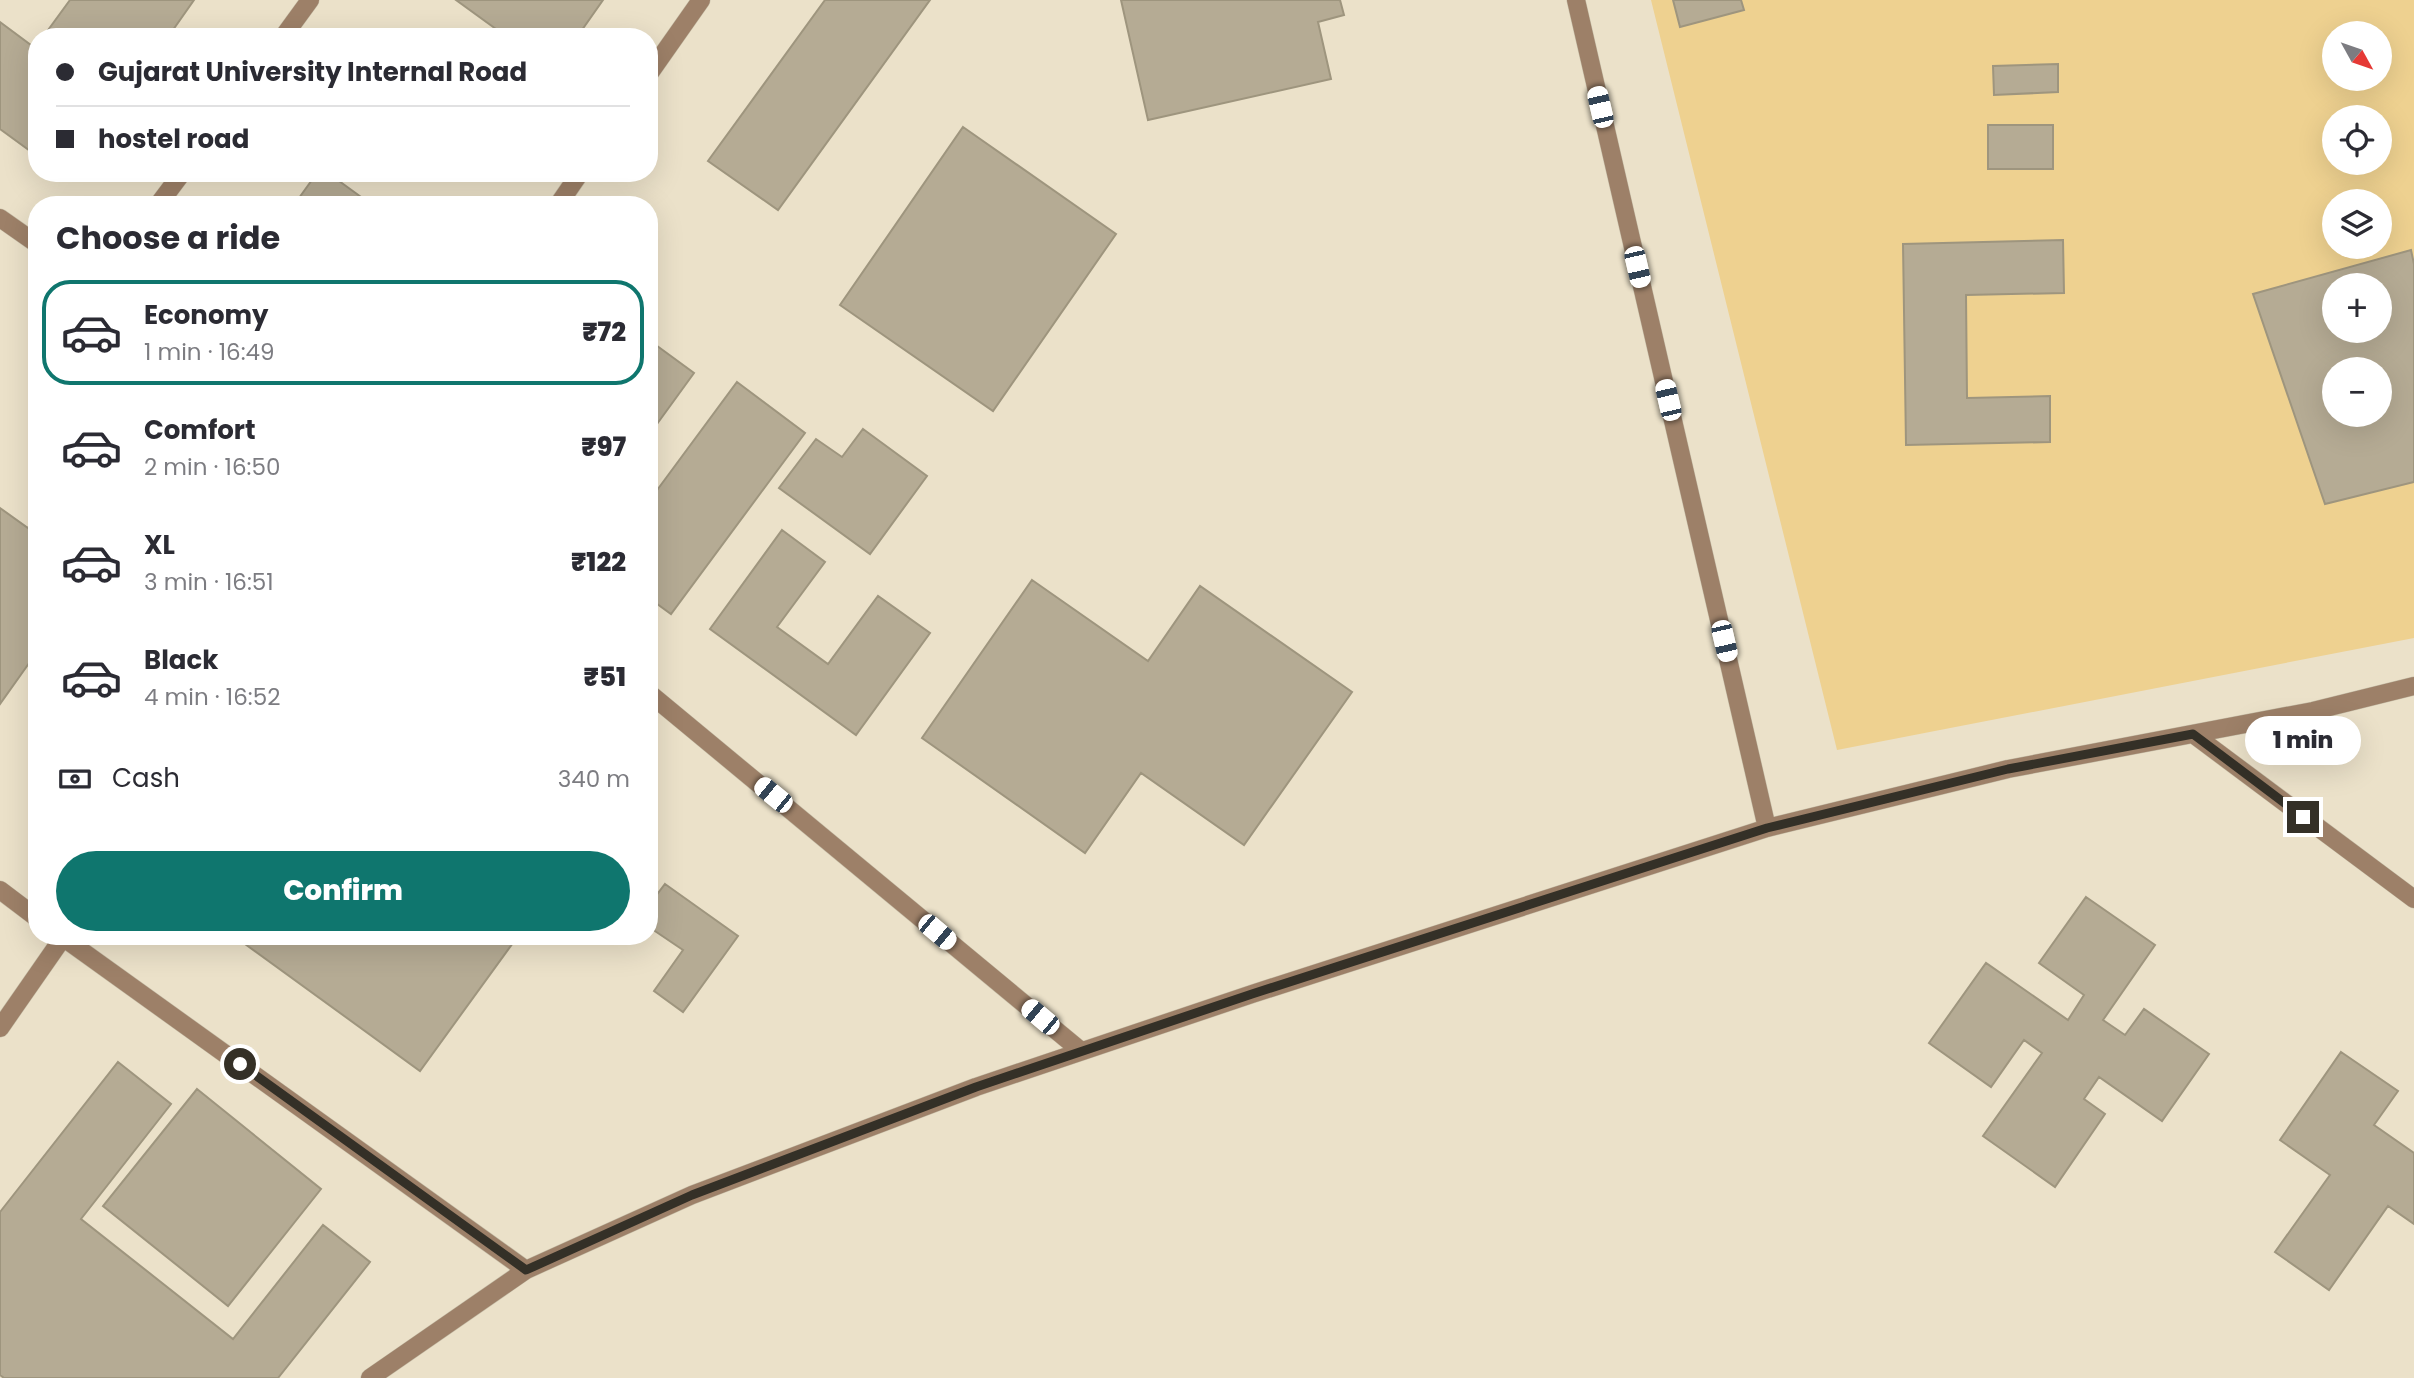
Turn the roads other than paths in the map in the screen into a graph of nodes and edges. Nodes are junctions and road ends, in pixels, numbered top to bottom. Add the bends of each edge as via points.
1 (310, 0) edge
2 (701, 0) edge
3 (1576, 0) edge
4 (289, 28) edge
5 (658, 61) edge
6 (0, 218) edge
7 (28, 238) edge
8 (2414, 686) edge
9 (658, 699) edge
10 (2193, 734) junction
11 (1767, 828) junction
12 (0, 890) edge
13 (2414, 899) edge
14 (28, 911) edge
15 (57, 945) edge
16 (74, 945) edge
17 (0, 1028) edge
18 (1081, 1051) junction
19 (526, 1270) junction
20 (370, 1378) edge

1 - 4 street
2 - 5 street
3 - 11 street
6 - 7 street
8 - 10 street
9 - 18 street
10 - 11 street via 2008,769
10 - 13 street
11 - 18 street
12 - 14 street
15 - 17 street
16 - 19 street
18 - 19 street via 692,1195
19 - 20 street

